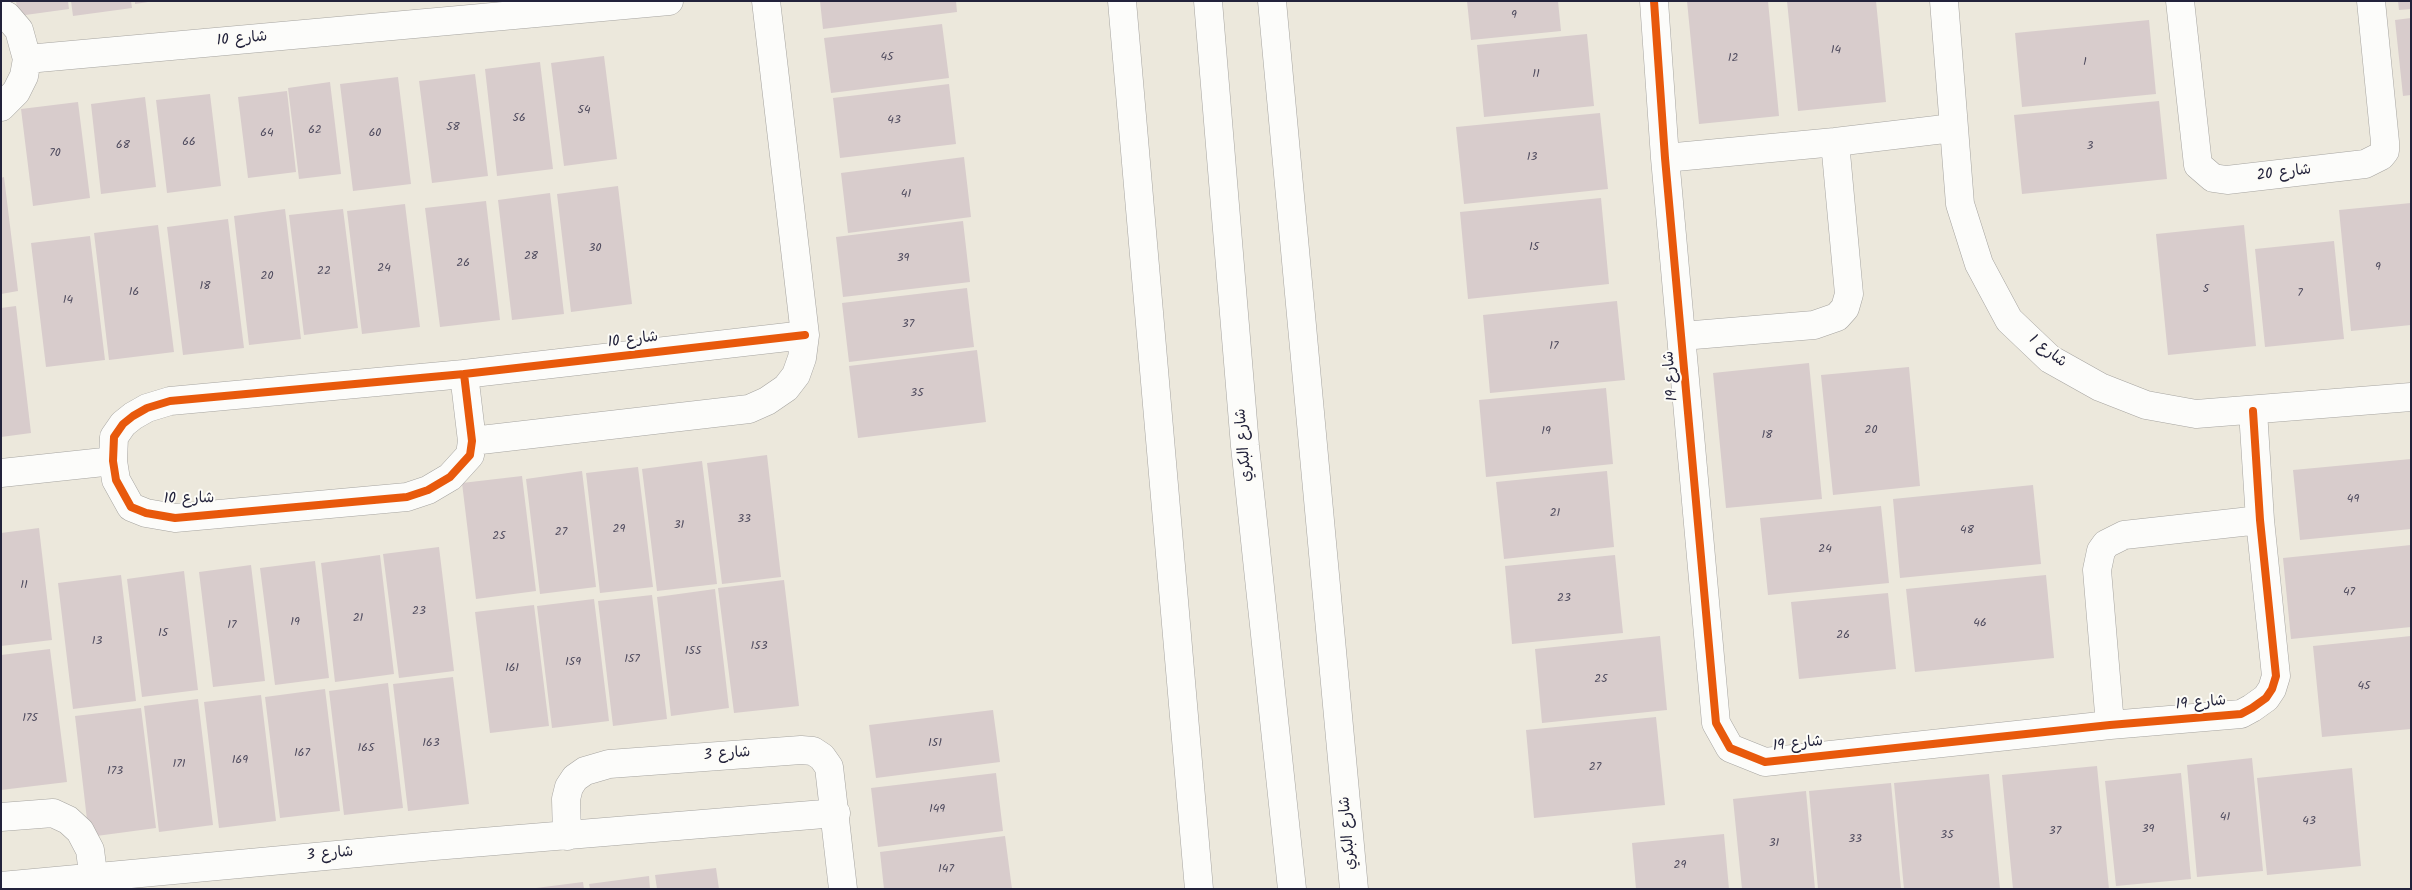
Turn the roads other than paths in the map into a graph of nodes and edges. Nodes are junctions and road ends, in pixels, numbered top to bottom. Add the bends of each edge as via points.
1 (669, 1) edge
2 (766, 1) edge
3 (1122, 1) edge
4 (1208, 1) edge
5 (1272, 1) edge
6 (1654, 1) edge
7 (1944, 1) edge
8 (2180, 1) edge
9 (2371, 1) edge
10 (457, 11) edge
11 (1, 13) edge
12 (27, 59) junction
13 (1, 107) edge
14 (1953, 128) junction
15 (1835, 142) junction
16 (1665, 158) junction
17 (805, 335) junction
18 (1682, 336) junction
19 (464, 374) junction
20 (2411, 396) edge
21 (2253, 410) junction
22 (472, 441) junction
23 (113, 461) junction
24 (1, 473) edge
25 (2260, 520) junction
26 (2110, 725) junction
27 (836, 813) junction
28 (1, 817) edge
29 (567, 836) junction
30 (94, 883) edge
31 (1, 886) edge
32 (1355, 887) edge
33 (843, 889) edge
34 (1200, 889) edge
35 (1292, 889) edge

1 - 10 street, شارع 10
2 - 17 street
3 - 34 street
4 - 35 street, شارع البكري via 1245,446
5 - 32 street, شارع البكري
6 - 16 street, شارع 19
7 - 14 street, شارع 1
8 - 9 street, شارع 20 via 2198,166 2213,178 2227,180 2365,164 2382,156 2385,142
10 - 12 street, شارع 10
11 - 12 street via 18,30
12 - 13 street via 24,76 16,92
14 - 15 street
14 - 21 street, شارع 1 via 1960,204 1979,264 2008,320 2050,359 2100,387 2146,405 2196,414
15 - 16 street
15 - 18 street, شارع 19 via 1849,294 1845,308 1837,316 1814,325
16 - 18 street, شارع 19
17 - 19 street, شارع 10
17 - 22 street via 796,375 786,388 749,409
18 - 26 street, شارع 19 via 1716,723 1730,748 1765,762
19 - 22 street, شارع 10
19 - 23 street, شارع 10 via 170,401 147,408 123,424 114,437
20 - 21 street, شارع 1
21 - 25 street, شارع 19
22 - 23 street, شارع 10 via 470,455 450,477 428,490 407,497 175,518 146,514 131,507 116,480
23 - 24 street
25 - 26 street via 2124,535 2106,544 2097,570
25 - 26 street, شارع 19 via 2276,676 2266,698 2241,714
27 - 29 street, شارع 3
27 - 29 street, شارع 3 via 829,767 813,751 609,764 585,771 569,787 566,799
27 - 33 street, شارع 3
28 - 30 street via 53,813 68,820 80,831 90,850
29 - 30 street, شارع 3
30 - 31 street, شارع 3

